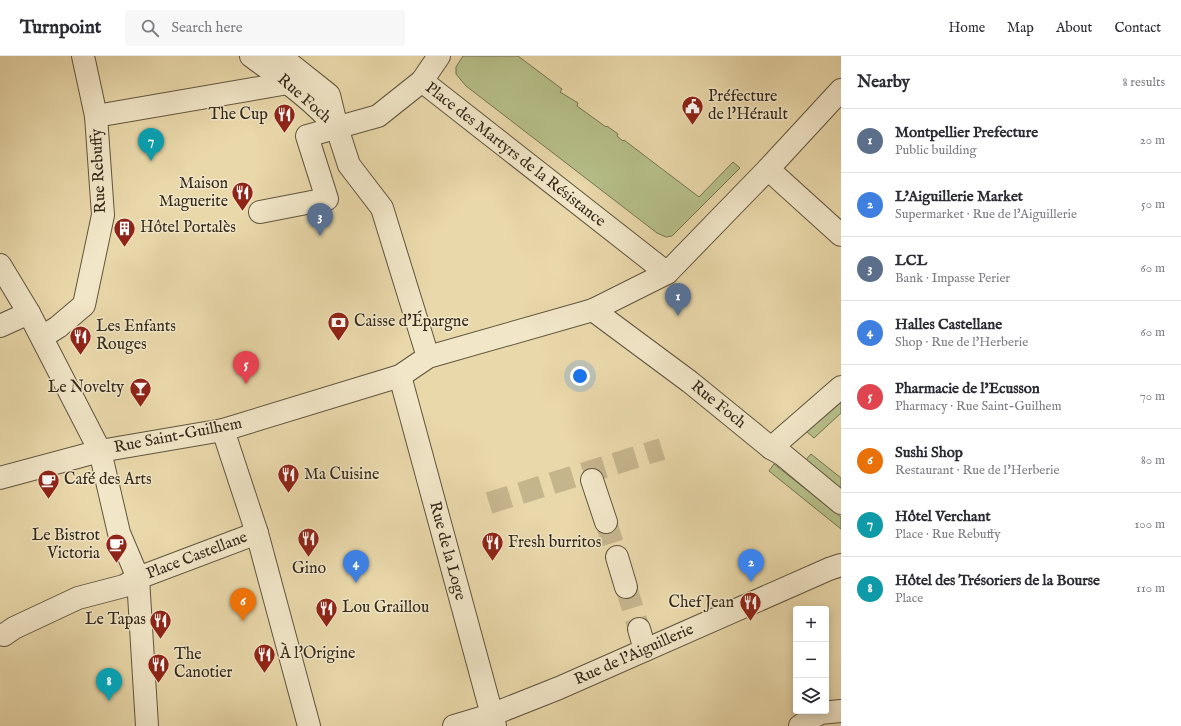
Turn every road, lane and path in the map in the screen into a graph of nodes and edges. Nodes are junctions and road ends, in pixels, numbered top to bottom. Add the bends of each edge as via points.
1 (83, 56) edge
2 (251, 56) edge
3 (280, 56) edge
4 (439, 56) edge
5 (422, 81) junction
6 (288, 83) junction
7 (841, 90) edge
8 (96, 116) junction
9 (337, 128) junction
10 (768, 169) junction
11 (260, 212) dead end
12 (841, 235) edge
13 (0, 265) edge
14 (667, 273) junction
15 (593, 310) junction
16 (29, 313) junction
17 (0, 326) edge
18 (42, 337) junction
19 (428, 357) junction
20 (400, 376) junction
21 (841, 387) edge
22 (223, 430) junction
23 (771, 448) junction
24 (100, 451) junction
25 (0, 478) edge
26 (592, 480) dead end
27 (841, 503) edge
28 (606, 522) tunnel mouth
29 (257, 533) junction
30 (617, 557) tunnel mouth
31 (841, 565) edge
32 (138, 578) junction
33 (626, 587) tunnel mouth
34 (6, 627) edge
35 (639, 629) tunnel mouth
36 (645, 650) junction
37 (841, 711) edge
38 (493, 720) edge
39 (147, 726) edge
40 (309, 726) edge
41 (454, 726) edge
42 (800, 726) edge

1 - 8 street, Rue Rebuffy
2 - 6 street, Rue Foch
3 - 9 street, Rue Foch via 329,95
4 - 5 street
5 - 9 street, Place des Martyrs de la Résistance via 378,116
5 - 14 street, Place des Martyrs de la Résistance
6 - 8 street
6 - 9 street, Rue Foch via 315,105
7 - 10 street
8 - 18 street, Rue Rebuffy via 103,214 84,305
9 - 11 street, Place des Martyrs de la Résistance via 307,136 327,199
9 - 19 street, Rue Foch via 349,165 382,208
10 - 12 street
10 - 14 street
13 - 16 street, Place Castellane
14 - 15 street
15 - 19 street
15 - 23 street, Rue Foch via 690,382
16 - 17 street
16 - 18 street, Place Castellane
18 - 24 street, Place Castellane
19 - 20 street
20 - 22 street, Rue Saint-Guilhem
20 - 38 street, Rue de la Loge
21 - 23 street
22 - 24 street, Rue Saint-Guilhem
22 - 29 street, Place Castellane
23 - 27 street, Rue Foch
24 - 25 street, Rue Saint-Guilhem
24 - 32 street, Place Castellane via 119,533
26 - 28 street
29 - 32 street, Place Castellane
29 - 40 street
30 - 33 street
31 - 36 street, Rue de l'Aiguillerie
32 - 34 street via 124,586 78,598
32 - 39 street
35 - 36 street
36 - 38 street, Rue de l'Aiguillerie
37 - 42 street via 820,712
38 - 41 street, Rue de l'Aiguillerie

